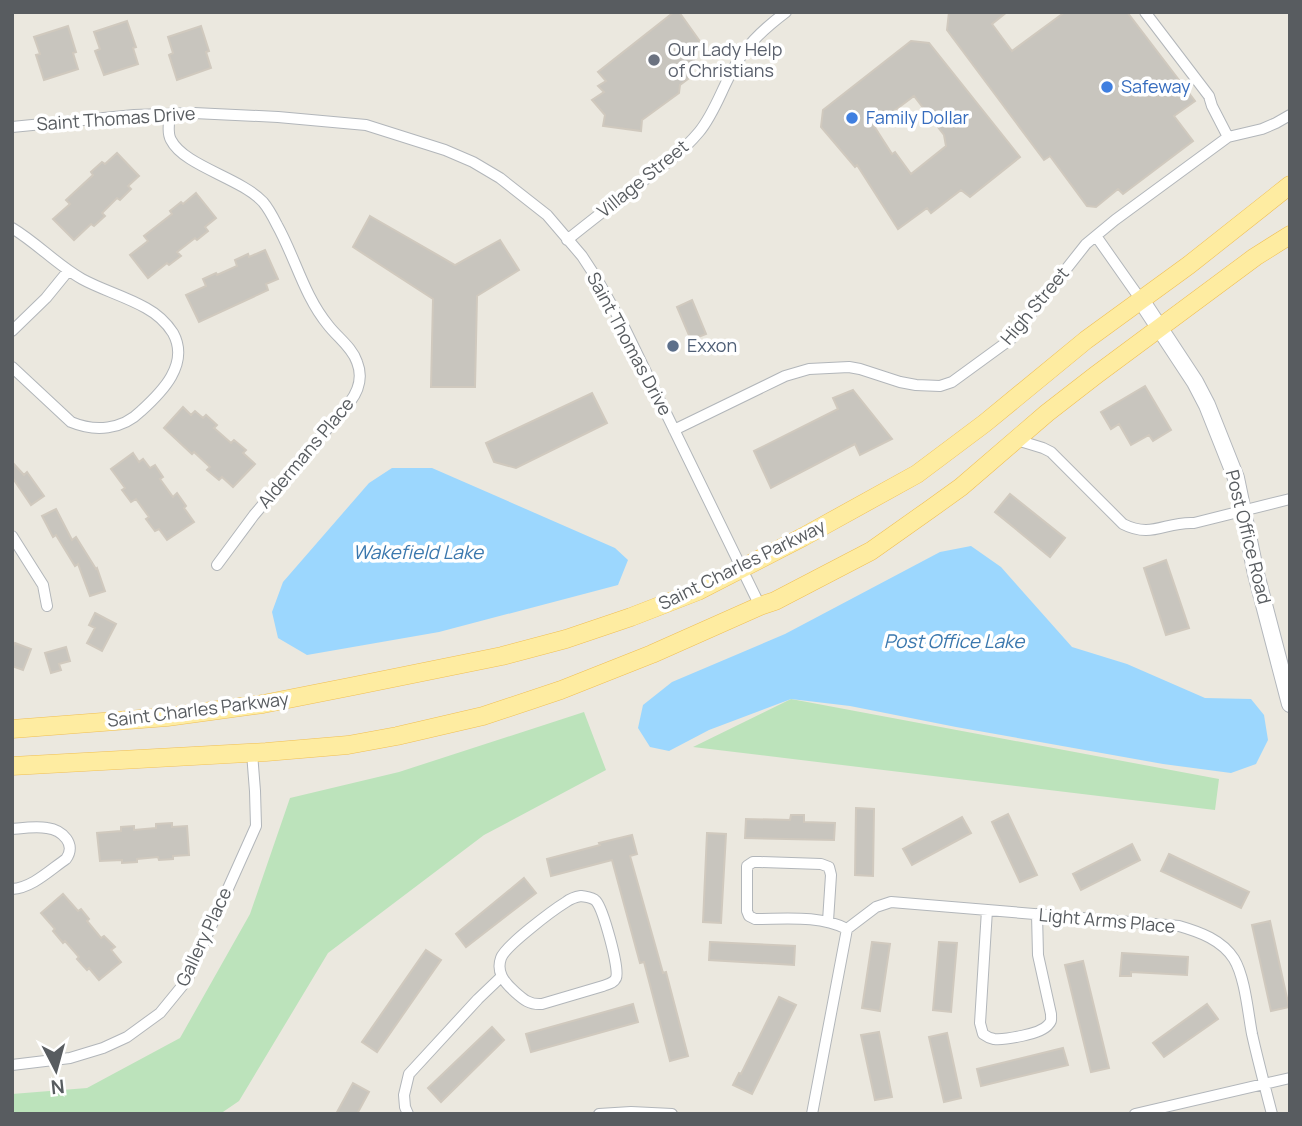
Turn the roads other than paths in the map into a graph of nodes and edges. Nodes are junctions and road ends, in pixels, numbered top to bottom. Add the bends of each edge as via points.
1 (786, 12) edge
2 (1145, 12) edge
3 (170, 114) junction
4 (1290, 115) edge
5 (12, 127) edge
6 (1228, 137) junction
7 (1290, 185) edge
8 (12, 228) edge
9 (1290, 235) edge
10 (1096, 236) junction
11 (567, 240) junction
12 (68, 271) junction
13 (1141, 300) junction
14 (1158, 328) junction
15 (12, 331) edge
16 (12, 367) edge
17 (674, 430) junction
18 (1017, 440) junction
19 (1290, 499) edge
20 (1244, 509) junction
21 (12, 536) edge
22 (217, 565) dead end
23 (743, 569) junction
24 (47, 606) dead end
25 (760, 606) junction
26 (1290, 704) edge
27 (12, 729) edge
28 (252, 753) junction
29 (12, 766) edge
30 (12, 829) edge
31 (12, 889) edge
32 (987, 910) junction
33 (1037, 914) junction
34 (828, 921) junction
35 (847, 929) junction
36 (501, 977) junction
37 (12, 1065) edge
38 (1290, 1078) edge
39 (1265, 1084) junction
40 (408, 1114) edge
41 (600, 1114) edge
42 (672, 1114) edge
43 (812, 1114) edge
44 (1135, 1114) edge
45 (1272, 1114) edge

1 - 11 street, Village Street via 747,47 714,110 690,142
2 - 6 street via 1209,96
3 - 5 street, Saint Thomas Drive
3 - 11 street, Saint Thomas Drive via 235,114 366,125 423,142 500,178 547,215
3 - 22 street, Aldermans Place via 169,134 180,151 254,193 268,209 320,314 356,358 360,377 350,402
4 - 6 street, High Street via 1262,129
6 - 10 street, High Street
7 - 13 main road, Saint Charles Parkway
8 - 12 street
9 - 14 main road
10 - 13 street, Post Office Road
10 - 17 street, High Street via 1011,339 952,382 916,385 860,369 810,369 785,376
11 - 17 street, Saint Thomas Drive via 597,279
12 - 15 street
12 - 16 street via 148,309 166,323 178,349 170,380 137,416 115,426 91,428 65,418
13 - 14 street, Post Office Road
13 - 23 main road, Saint Charles Parkway via 917,474
14 - 18 main road
14 - 20 street, Post Office Road via 1207,405
17 - 23 street, Saint Thomas Drive
18 - 20 street via 1051,452 1123,524 1137,530 1194,523
18 - 25 main road via 961,487 871,551
19 - 20 street
20 - 26 street, Post Office Road
21 - 24 street via 43,585
23 - 25 street, Saint Thomas Drive
23 - 27 main road, Saint Charles Parkway via 631,617 502,656 263,704
25 - 28 main road via 613,670 483,716 348,745
28 - 29 main road
28 - 37 street, Gallery Place via 256,826 187,980 160,1013 127,1037 71,1058
30 - 31 street via 49,828 67,839 71,848 66,859 29,885
32 - 33 street, Light Arms Place
32 - 33 street via 980,1023 983,1034 992,1039 1039,1031 1051,1020 1038,955
32 - 35 street, Light Arms Place via 884,903
33 - 39 street, Light Arms Place via 1179,926 1212,939 1229,953 1240,971
34 - 34 street via 829,867 760,862 747,866 749,916
34 - 35 street
35 - 43 street
36 - 36 street via 504,951 565,902 581,896 599,904 617,971 612,983 537,1004 525,1001
36 - 40 street via 408,1074 404,1095
38 - 39 street
39 - 44 street
39 - 45 street, Light Arms Place
41 - 42 street

